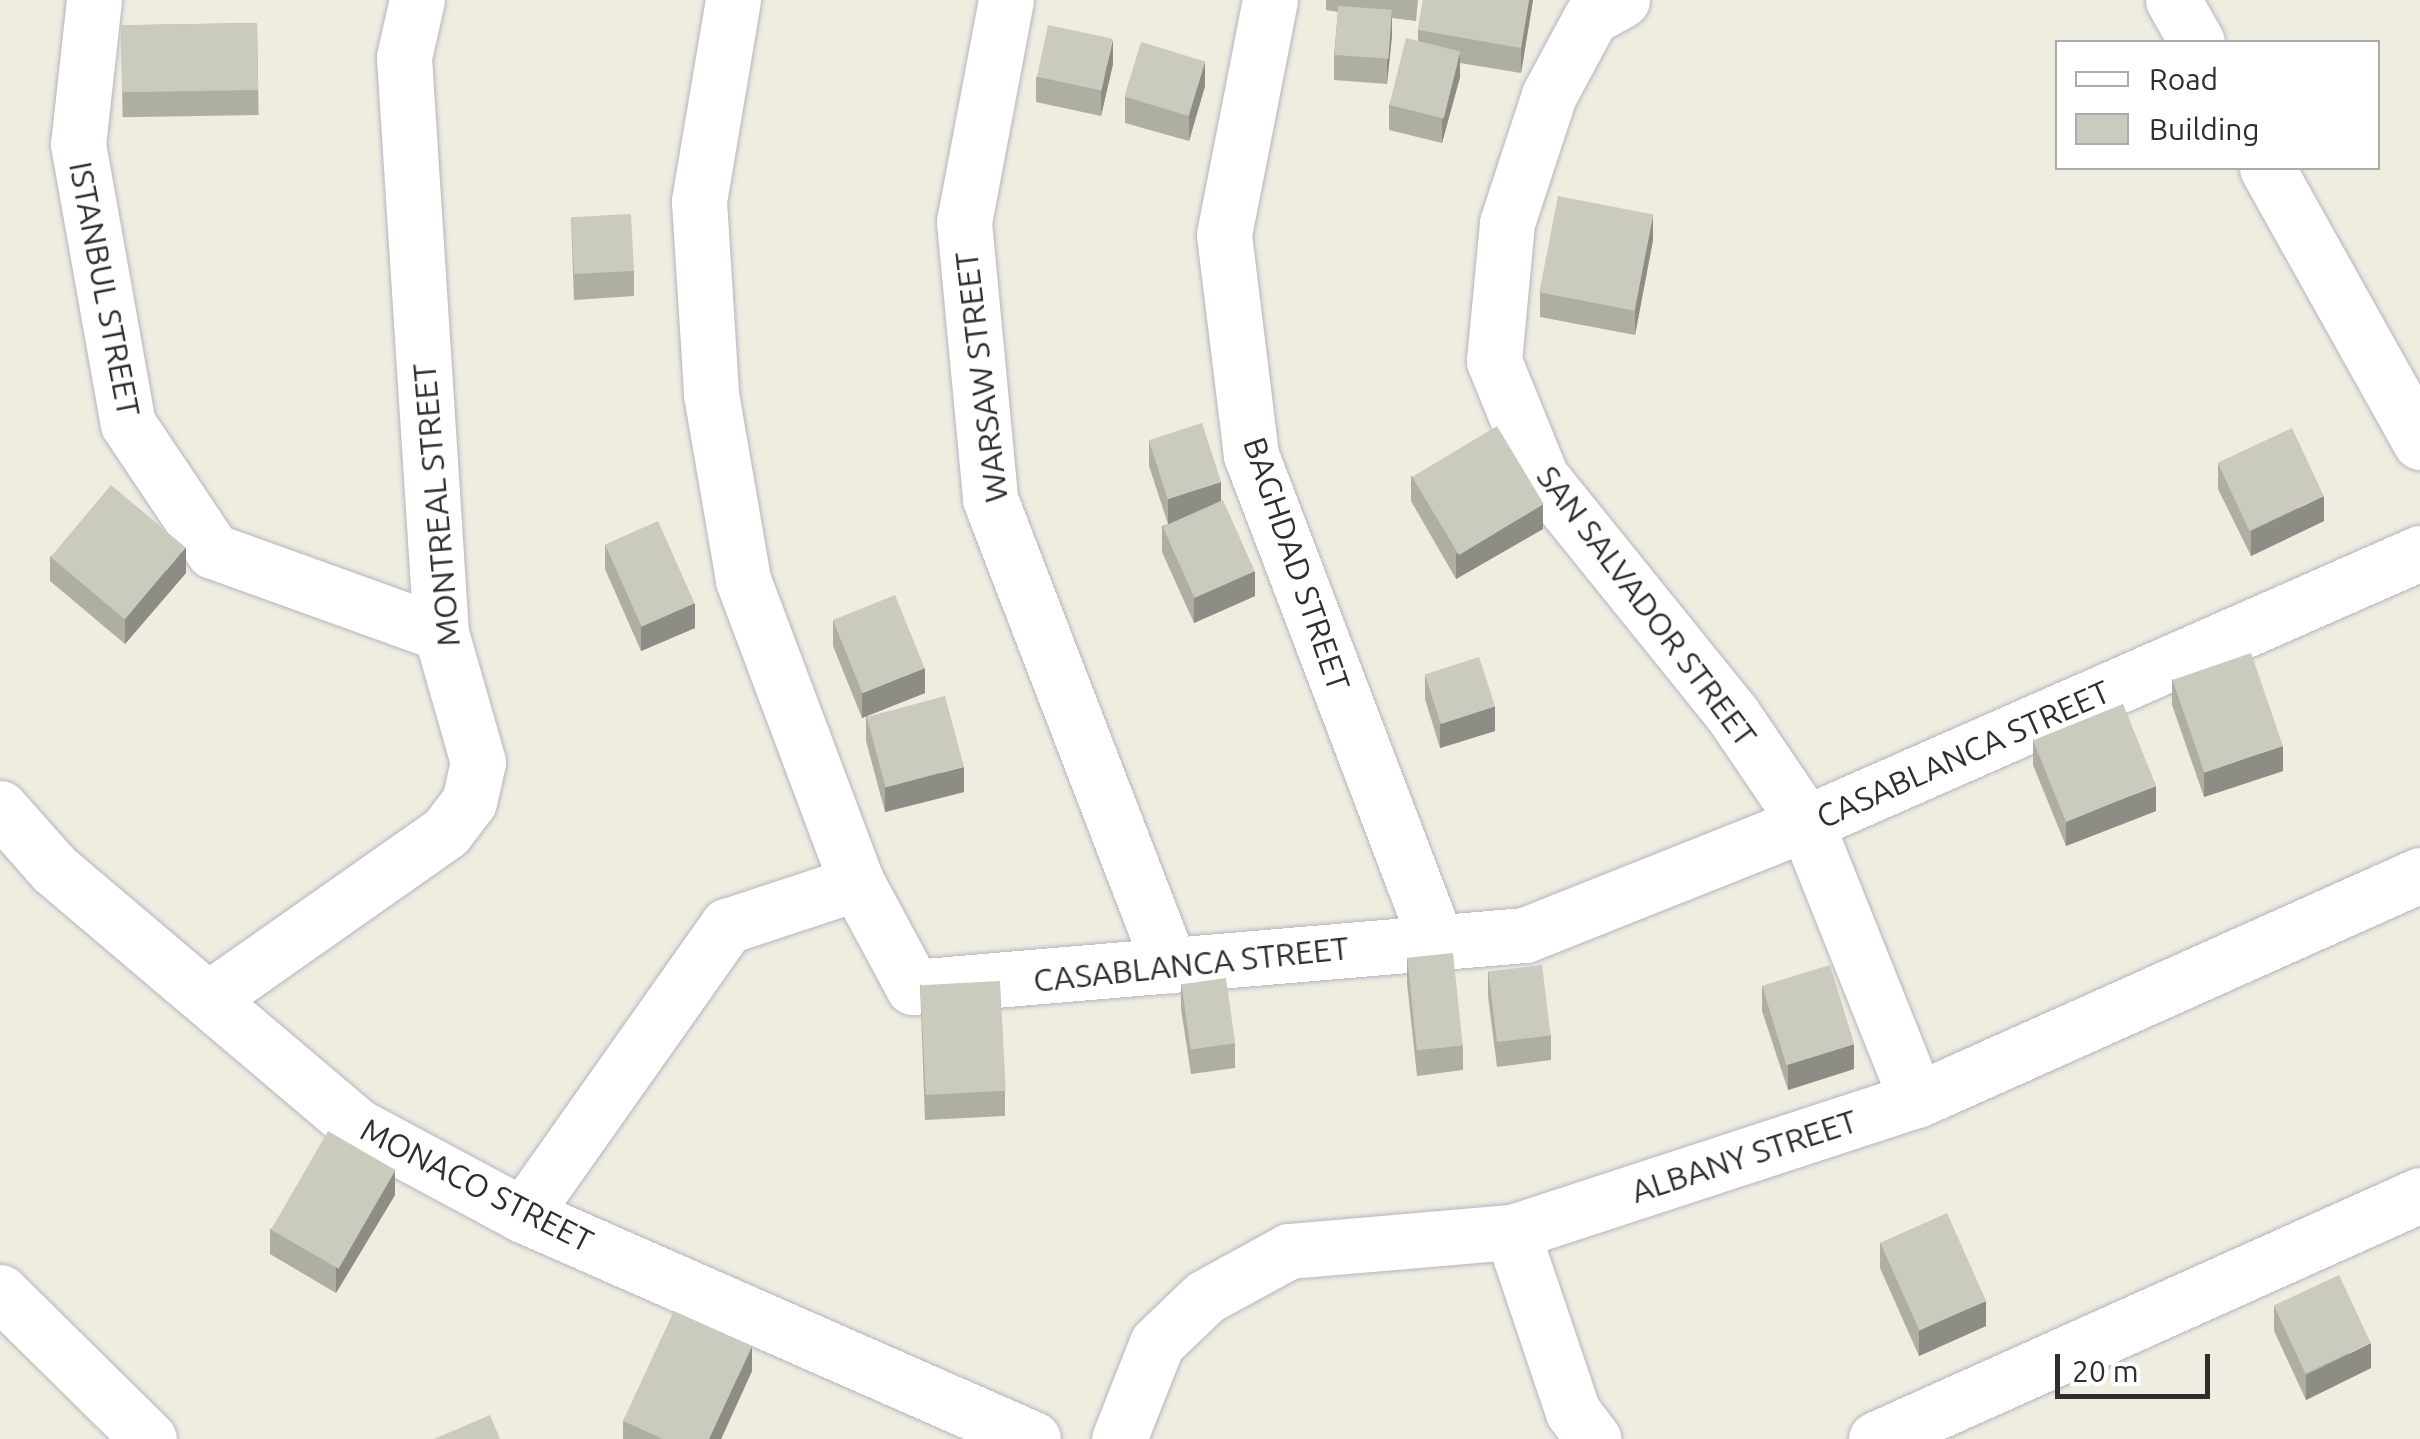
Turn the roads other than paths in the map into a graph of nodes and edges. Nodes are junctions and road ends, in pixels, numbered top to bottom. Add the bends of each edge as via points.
1 (94, 0) edge
2 (417, 0) edge
3 (733, 0) edge
4 (1006, 0) edge
5 (1270, 0) edge
6 (1622, 0) edge
7 (2173, 0) edge
8 (2196, 40) edge
9 (2268, 170) edge
10 (2420, 442) edge
11 (2420, 554) edge
12 (441, 633) junction
13 (0, 808) edge
14 (1806, 823) junction
15 (2420, 875) edge
16 (857, 883) junction
17 (1434, 938) junction
18 (1170, 966) junction
19 (212, 997) junction
20 (1917, 1100) junction
21 (2420, 1195) edge
22 (523, 1215) junction
23 (1512, 1232) junction
24 (0, 1292) edge
25 (148, 1439) edge
26 (1033, 1439) edge
27 (1119, 1439) edge
28 (1592, 1439) edge
29 (1876, 1439) edge

1 - 12 street, ISTANBUL STREET via 78,144 128,424 213,552
2 - 12 street, MONTREAL STREET via 404,57
3 - 16 street, CASABLANCA STREET via 698,201 711,394 743,580
4 - 18 street, WARSAW STREET via 964,222 990,499
5 - 17 street, BAGHDAD STREET via 1224,234 1252,455
6 - 14 street, SAN SALVADOR STREET via 1591,17 1549,95 1507,224 1494,361 1542,477 1734,715
7 - 8 street
9 - 10 street
11 - 14 street, CASABLANCA STREET
12 - 19 street, MONTREAL STREET via 478,762 469,802 446,832
13 - 19 street, MONACO STREET via 54,868
14 - 17 street, CASABLANCA STREET via 1525,934
14 - 20 street, SAN SALVADOR STREET
15 - 20 street, ALBANY STREET
16 - 18 street, CASABLANCA STREET via 912,987
16 - 22 street via 728,926
17 - 18 street, CASABLANCA STREET
19 - 22 street, MONACO STREET via 358,1126
20 - 23 street, ALBANY STREET
21 - 29 street
22 - 26 street, MONACO STREET
23 - 27 street, ALBANY STREET via 1289,1252 1205,1297 1157,1343
23 - 28 street via 1573,1412
24 - 25 street

